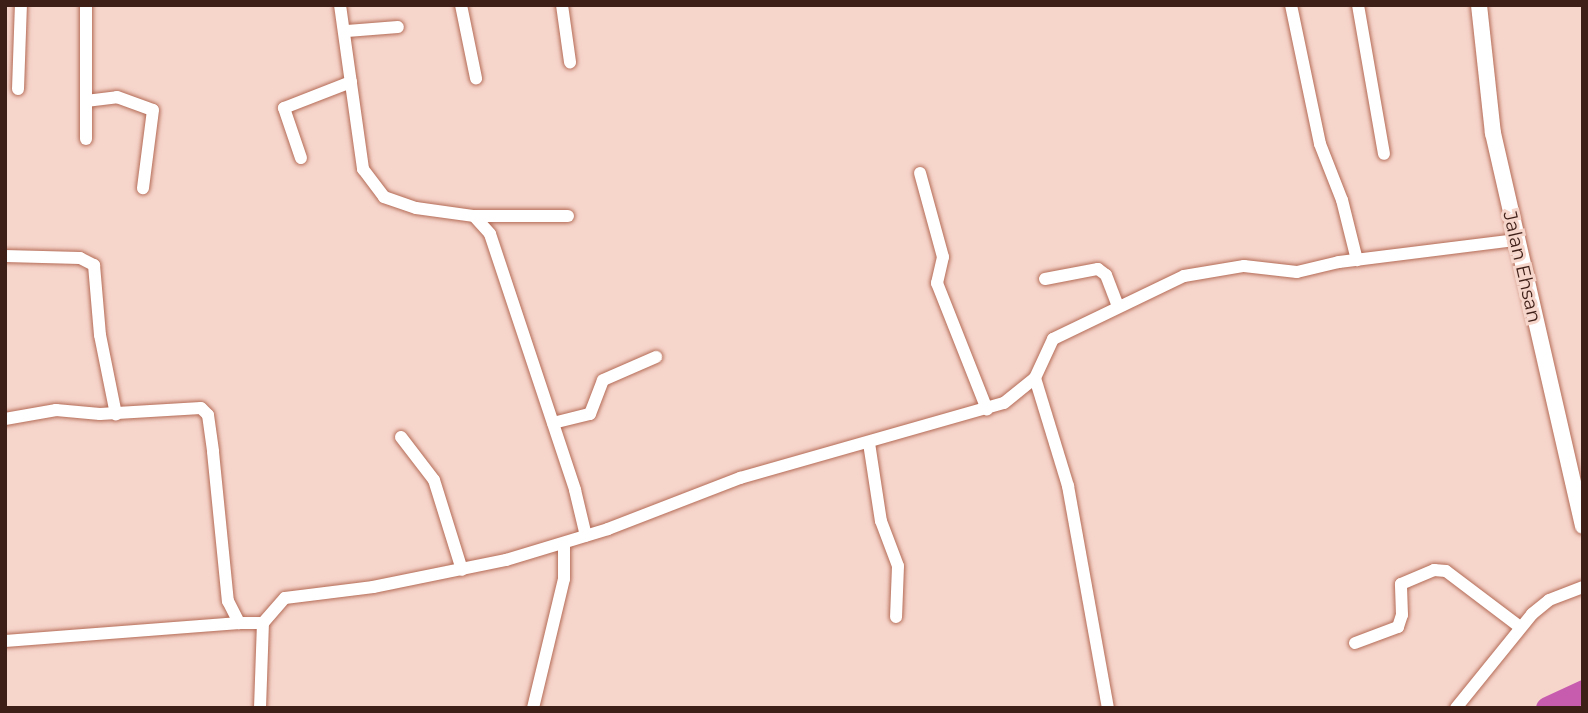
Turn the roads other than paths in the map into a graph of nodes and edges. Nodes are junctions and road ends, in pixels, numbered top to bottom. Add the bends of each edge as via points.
1 (21, 5) edge
2 (86, 5) edge
3 (340, 5) edge
4 (461, 5) edge
5 (562, 5) edge
6 (1291, 5) edge
7 (1358, 5) edge
8 (1479, 5) edge
9 (398, 27) dead end
10 (347, 31) junction
11 (570, 62) dead end
12 (476, 78) dead end
13 (351, 82) junction
14 (18, 89) dead end
15 (86, 102) junction
16 (86, 139) dead end
17 (1384, 154) dead end
18 (301, 158) dead end
19 (920, 173) dead end
20 (143, 188) dead end
21 (474, 216) junction
22 (568, 216) dead end
23 (1515, 240) junction
24 (5, 256) edge
25 (1357, 260) junction
26 (1045, 279) dead end
27 (1118, 307) junction
28 (656, 358) dead end
29 (1035, 378) junction
30 (987, 409) junction
31 (116, 414) junction
32 (5, 419) edge
33 (553, 423) junction
34 (401, 437) dead end
35 (869, 443) junction
36 (1583, 527) edge
37 (586, 536) junction
38 (564, 544) junction
39 (462, 569) junction
40 (1583, 587) edge
41 (896, 617) dead end
42 (239, 623) junction
43 (263, 623) junction
44 (1520, 627) junction
45 (5, 641) edge
46 (1355, 643) dead end
47 (260, 708) edge
48 (533, 708) edge
49 (1108, 708) edge
50 (1456, 708) edge

1 - 14 street
2 - 15 street
3 - 10 street
4 - 12 street
5 - 11 street
6 - 25 street via 1320,144 1342,200
7 - 17 street
8 - 23 main road, Jalan Ehsan via 1488,102
9 - 10 street
10 - 13 street
13 - 18 street via 284,108
13 - 21 street via 356,145 370,185 398,204
15 - 16 street
15 - 20 street via 117,97 153,110
19 - 30 street via 943,257 937,283
21 - 22 street
21 - 33 street via 497,249
23 - 25 street
23 - 36 main road, Jalan Ehsan
24 - 31 street via 80,258 94,265 100,335
25 - 27 street via 1297,272 1213,268 1184,276
26 - 27 street via 1098,269 1106,275
27 - 29 street via 1053,339
28 - 33 street via 603,380 590,414
29 - 30 street via 1017,395
29 - 49 street via 1068,486
30 - 35 street
31 - 32 street via 56,410
31 - 42 street via 192,406 208,415 228,601
33 - 37 street
34 - 39 street via 434,480
35 - 37 street via 740,478
35 - 41 street via 881,521 898,566
37 - 38 street
38 - 39 street
38 - 48 street via 564,579
39 - 43 street via 285,598
40 - 44 street via 1549,600
42 - 43 street
42 - 45 street
43 - 47 street
44 - 46 street via 1446,571 1434,570 1401,584 1398,627
44 - 50 street

